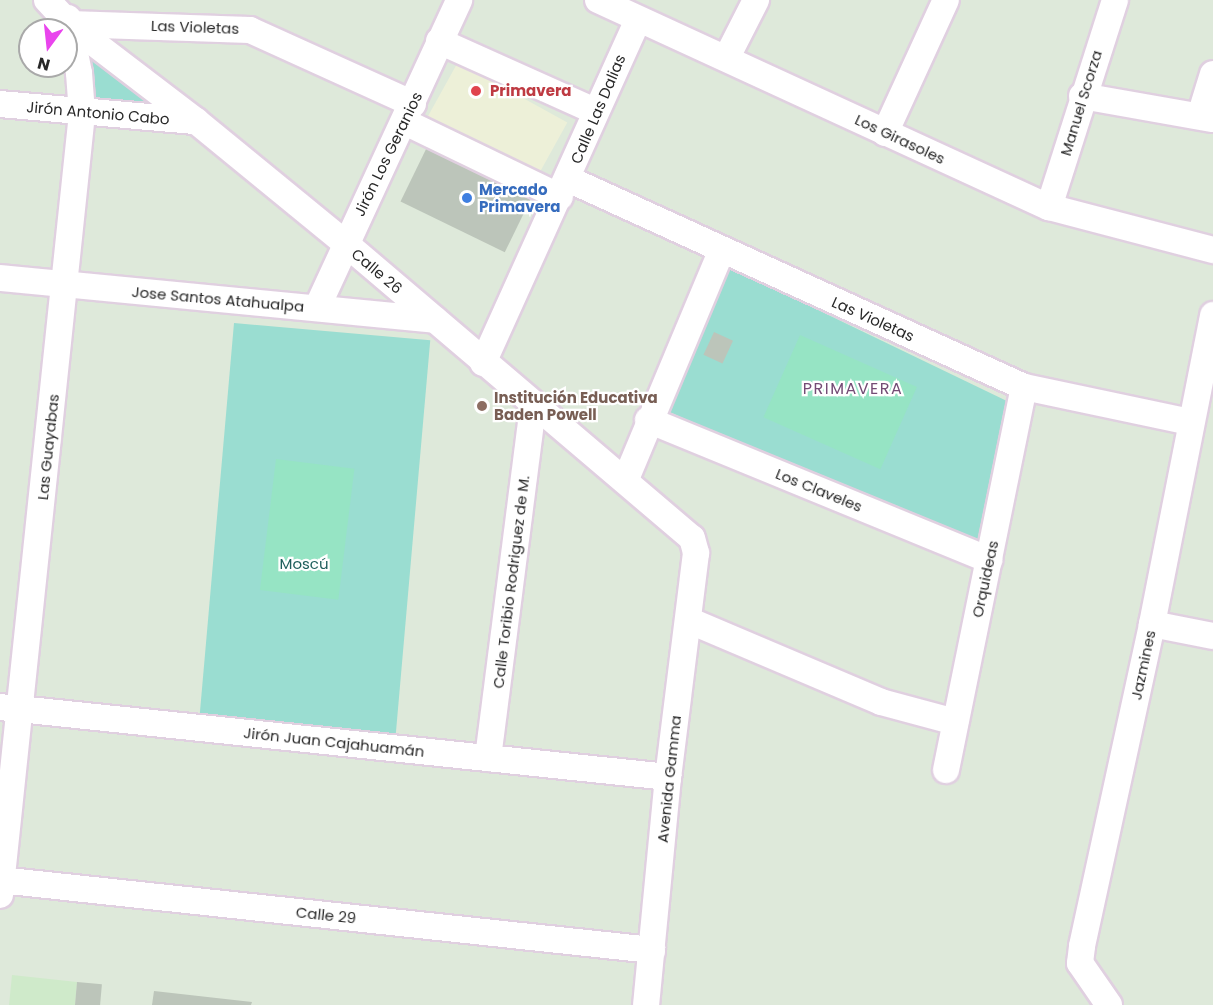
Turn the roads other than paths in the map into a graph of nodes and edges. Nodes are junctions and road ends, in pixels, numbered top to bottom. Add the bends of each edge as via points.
1 (47, 0) edge
2 (459, 0) edge
3 (598, 0) edge
4 (756, 0) edge
5 (946, 0) edge
6 (1115, 0) edge
7 (68, 12) edge
8 (638, 19) junction
9 (439, 41) junction
10 (727, 57) junction
11 (1213, 74) edge
12 (1082, 96) junction
13 (0, 104) edge
14 (595, 111) junction
15 (81, 113) junction
16 (409, 113) junction
17 (1206, 117) edge
18 (196, 122) junction
19 (885, 133) junction
20 (564, 188) junction
21 (1049, 207) junction
22 (345, 243) junction
23 (722, 250) junction
24 (1213, 250) edge
25 (0, 278) edge
26 (66, 285) junction
27 (317, 308) junction
28 (1213, 315) edge
29 (435, 320) junction
30 (483, 363) junction
31 (1024, 387) junction
32 (533, 406) junction
33 (648, 420) junction
34 (1190, 422) junction
35 (626, 479) junction
36 (696, 553) joint
37 (989, 560) junction
38 (688, 620) junction
39 (1152, 624) junction
40 (1213, 636) edge
41 (10, 708) edge
42 (955, 723) junction
43 (489, 758) junction
44 (946, 770) dead end
45 (668, 777) junction
46 (1, 885) edge
47 (652, 950) junction
48 (646, 1005) edge
49 (1109, 1005) edge

1 - 7 street, Calle 26
2 - 9 street, Jirón Los Geranios
3 - 8 street, Los Girasoles
4 - 10 street
5 - 19 street
6 - 12 street, Manuel Scorza
7 - 15 street, Las Guayabas via 79,73
7 - 16 street, Las Violetas via 250,30
7 - 18 street, Calle 26
8 - 10 street, Los Girasoles
8 - 14 street, Calle Las Dalias
9 - 14 street
9 - 16 street, Jirón Los Geranios
10 - 19 street, Los Girasoles
11 - 17 street
12 - 17 street
12 - 21 street, Manuel Scorza
13 - 15 street, Jirón Antonio Cabo
14 - 20 street, Calle Las Dalias
15 - 18 street, Jirón Antonio Cabo
15 - 26 street, Las Guayabas
16 - 20 street, Las Violetas
16 - 22 street, Jirón Los Geranios
18 - 22 street, Calle 26
19 - 21 street, Los Girasoles
20 - 23 street, Las Violetas
20 - 30 street, Calle Las Dalias
21 - 24 street, Los Girasoles
22 - 27 street, Jirón Los Geranios
22 - 29 street, Calle 26
23 - 31 street, Las Violetas
23 - 33 street
25 - 26 street, Jose Santos Atahualpa
26 - 27 street, Jose Santos Atahualpa
26 - 41 street, Las Guayabas
27 - 29 street, Jose Santos Atahualpa
28 - 34 street, Jazmines
29 - 30 street, Calle 26
30 - 32 street, Calle 26
31 - 34 street, Las Violetas
31 - 37 street, Orquideas
32 - 35 street, Calle 26
32 - 43 street, Calle Toribio Rodriguez de M.
33 - 35 street
33 - 37 street, Los Claveles
34 - 39 street, Jazmines
35 - 36 street, Calle 26 via 692,538
36 - 38 street, Avenida Gamma
37 - 42 street, Orquideas
38 - 42 street via 881,702
38 - 45 street, Avenida Gamma
39 - 40 street
39 - 49 street, Jazmines via 1080,963
41 - 43 street, Jirón Juan Cajahuamán
41 - 46 street, Las Guayabas
42 - 44 street, Orquideas
43 - 45 street, Jirón Juan Cajahuamán
45 - 47 street, Avenida Gamma
46 - 47 street, Calle 29
47 - 48 street, Avenida Gamma

